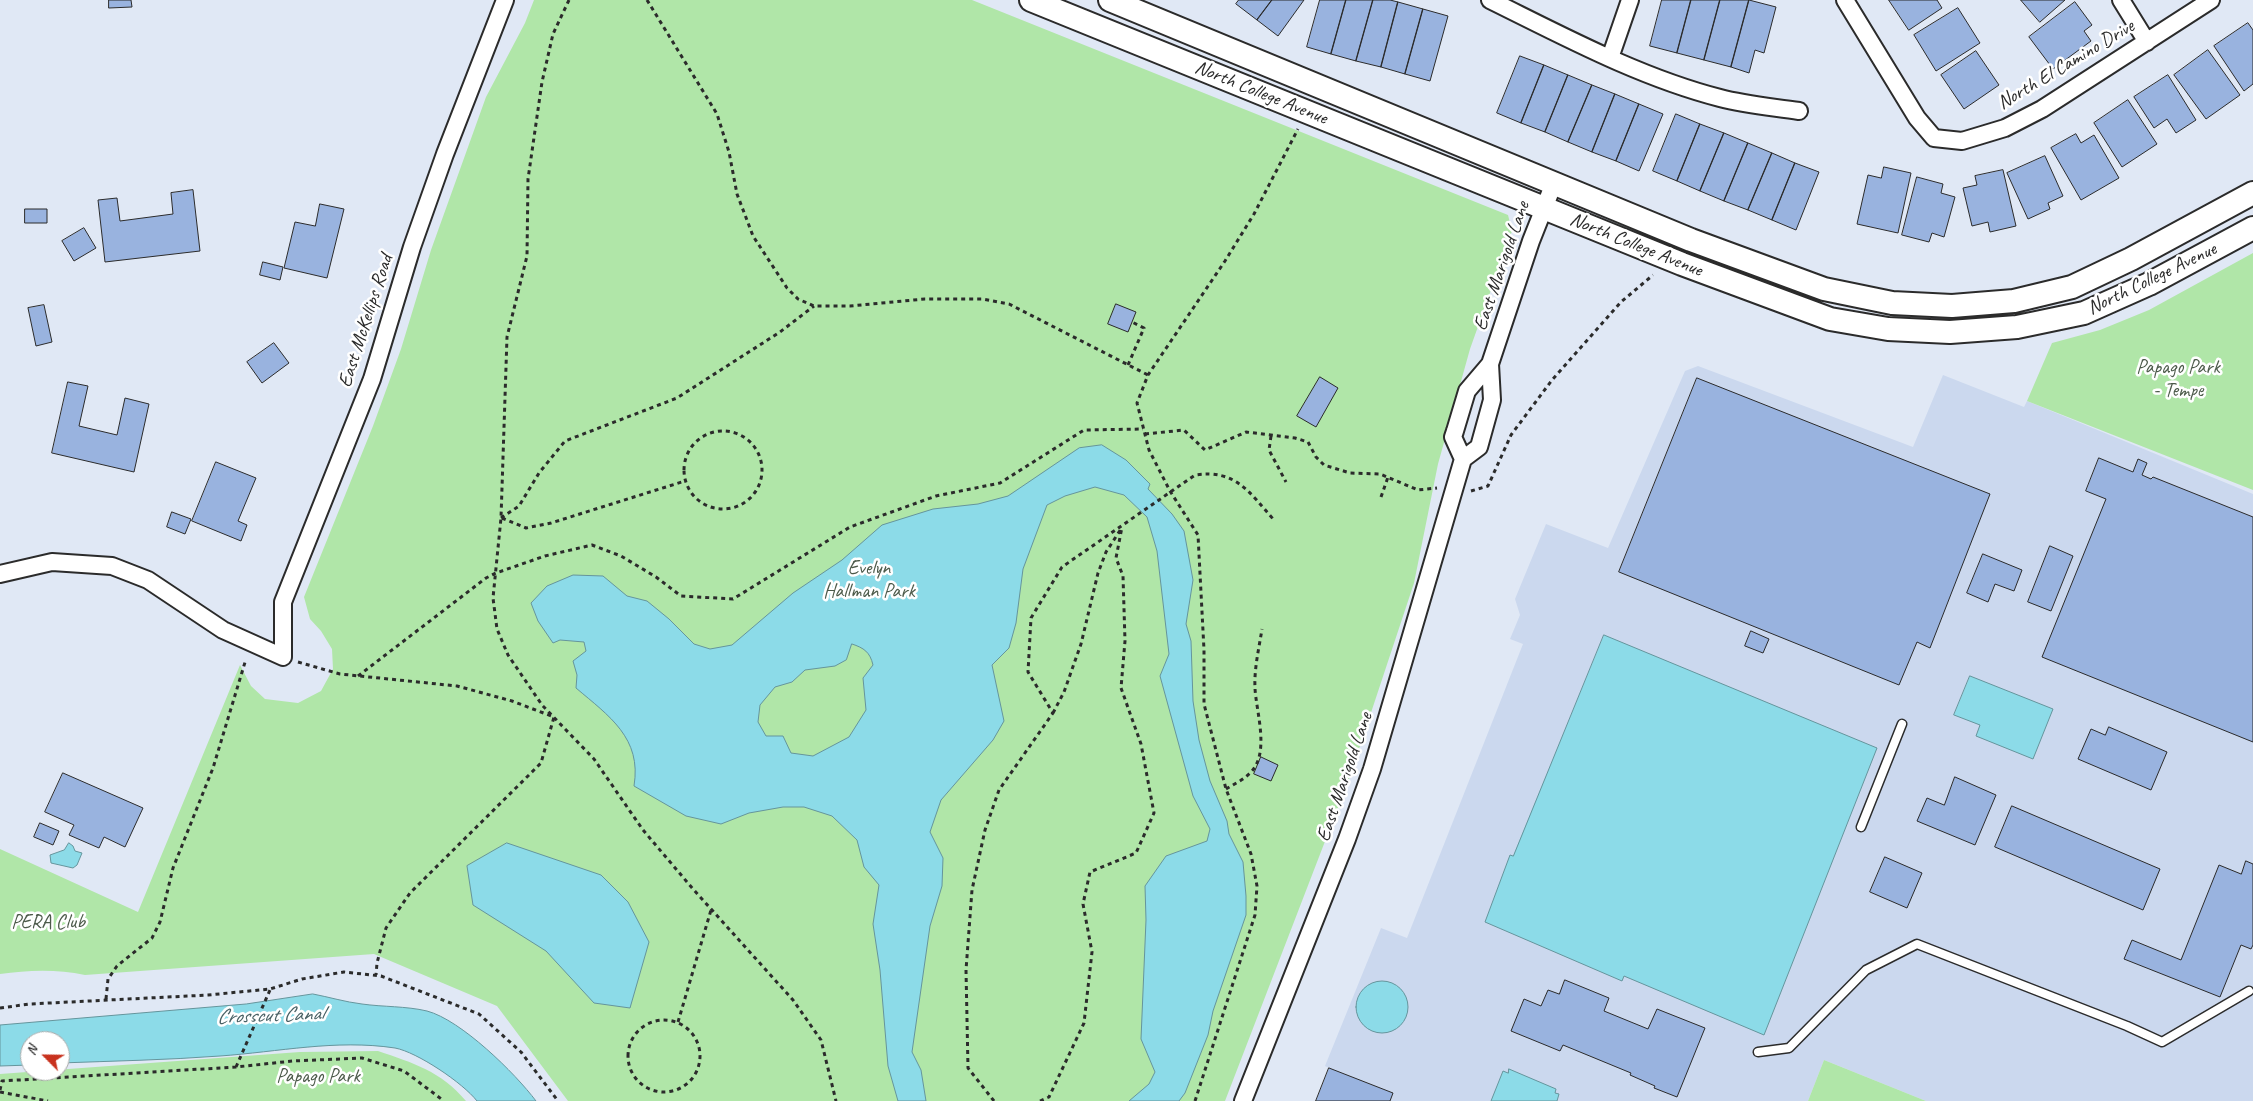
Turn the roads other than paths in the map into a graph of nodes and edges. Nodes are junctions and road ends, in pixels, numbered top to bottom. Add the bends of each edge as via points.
1 (505, 0) edge
2 (1031, 0) edge
3 (1110, 0) edge
4 (1490, 0) edge
5 (1630, 0) edge
6 (1844, 0) edge
7 (2121, 0) edge
8 (2210, 0) edge
9 (2147, 42) junction
10 (1610, 58) junction
11 (1799, 110) dead end
12 (1554, 183) junction
13 (2253, 193) edge
14 (1544, 208) junction
15 (2253, 228) edge
16 (1490, 364) junction
17 (1463, 459) junction
18 (0, 574) edge
19 (1902, 724) dead end
20 (1861, 827) dead end
21 (2249, 991) dead end
22 (1758, 1052) dead end
23 (1243, 1101) edge

1 - 18 street, East McKellips Road via 412,247 372,379 283,602 283,657 223,630 148,580 112,566 52,562
2 - 14 street, North College Avenue
3 - 12 street, North College Avenue
4 - 10 street
5 - 10 street
6 - 9 street, North El Camino Drive via 1917,118 1934,138 1962,141 2006,128 2042,109
7 - 9 street
8 - 9 street, North El Camino Drive
10 - 11 street via 1670,83 1721,98
12 - 13 street, North College Avenue via 1691,240 1824,289 1892,303 1952,306 2014,301 2072,287 2130,260
12 - 14 street, East Marigold Lane
14 - 15 street, North College Avenue via 1682,264 1830,318 1888,329 1950,332 2017,327 2084,313 2149,284
14 - 16 street, East Marigold Lane
16 - 17 street, East Marigold Lane via 1492,400 1479,447
16 - 17 street, East Marigold Lane via 1467,391 1453,437
17 - 23 street, East Marigold Lane via 1372,769
19 - 20 lane
21 - 22 lane via 2162,1042 1917,944 1866,970 1789,1048

